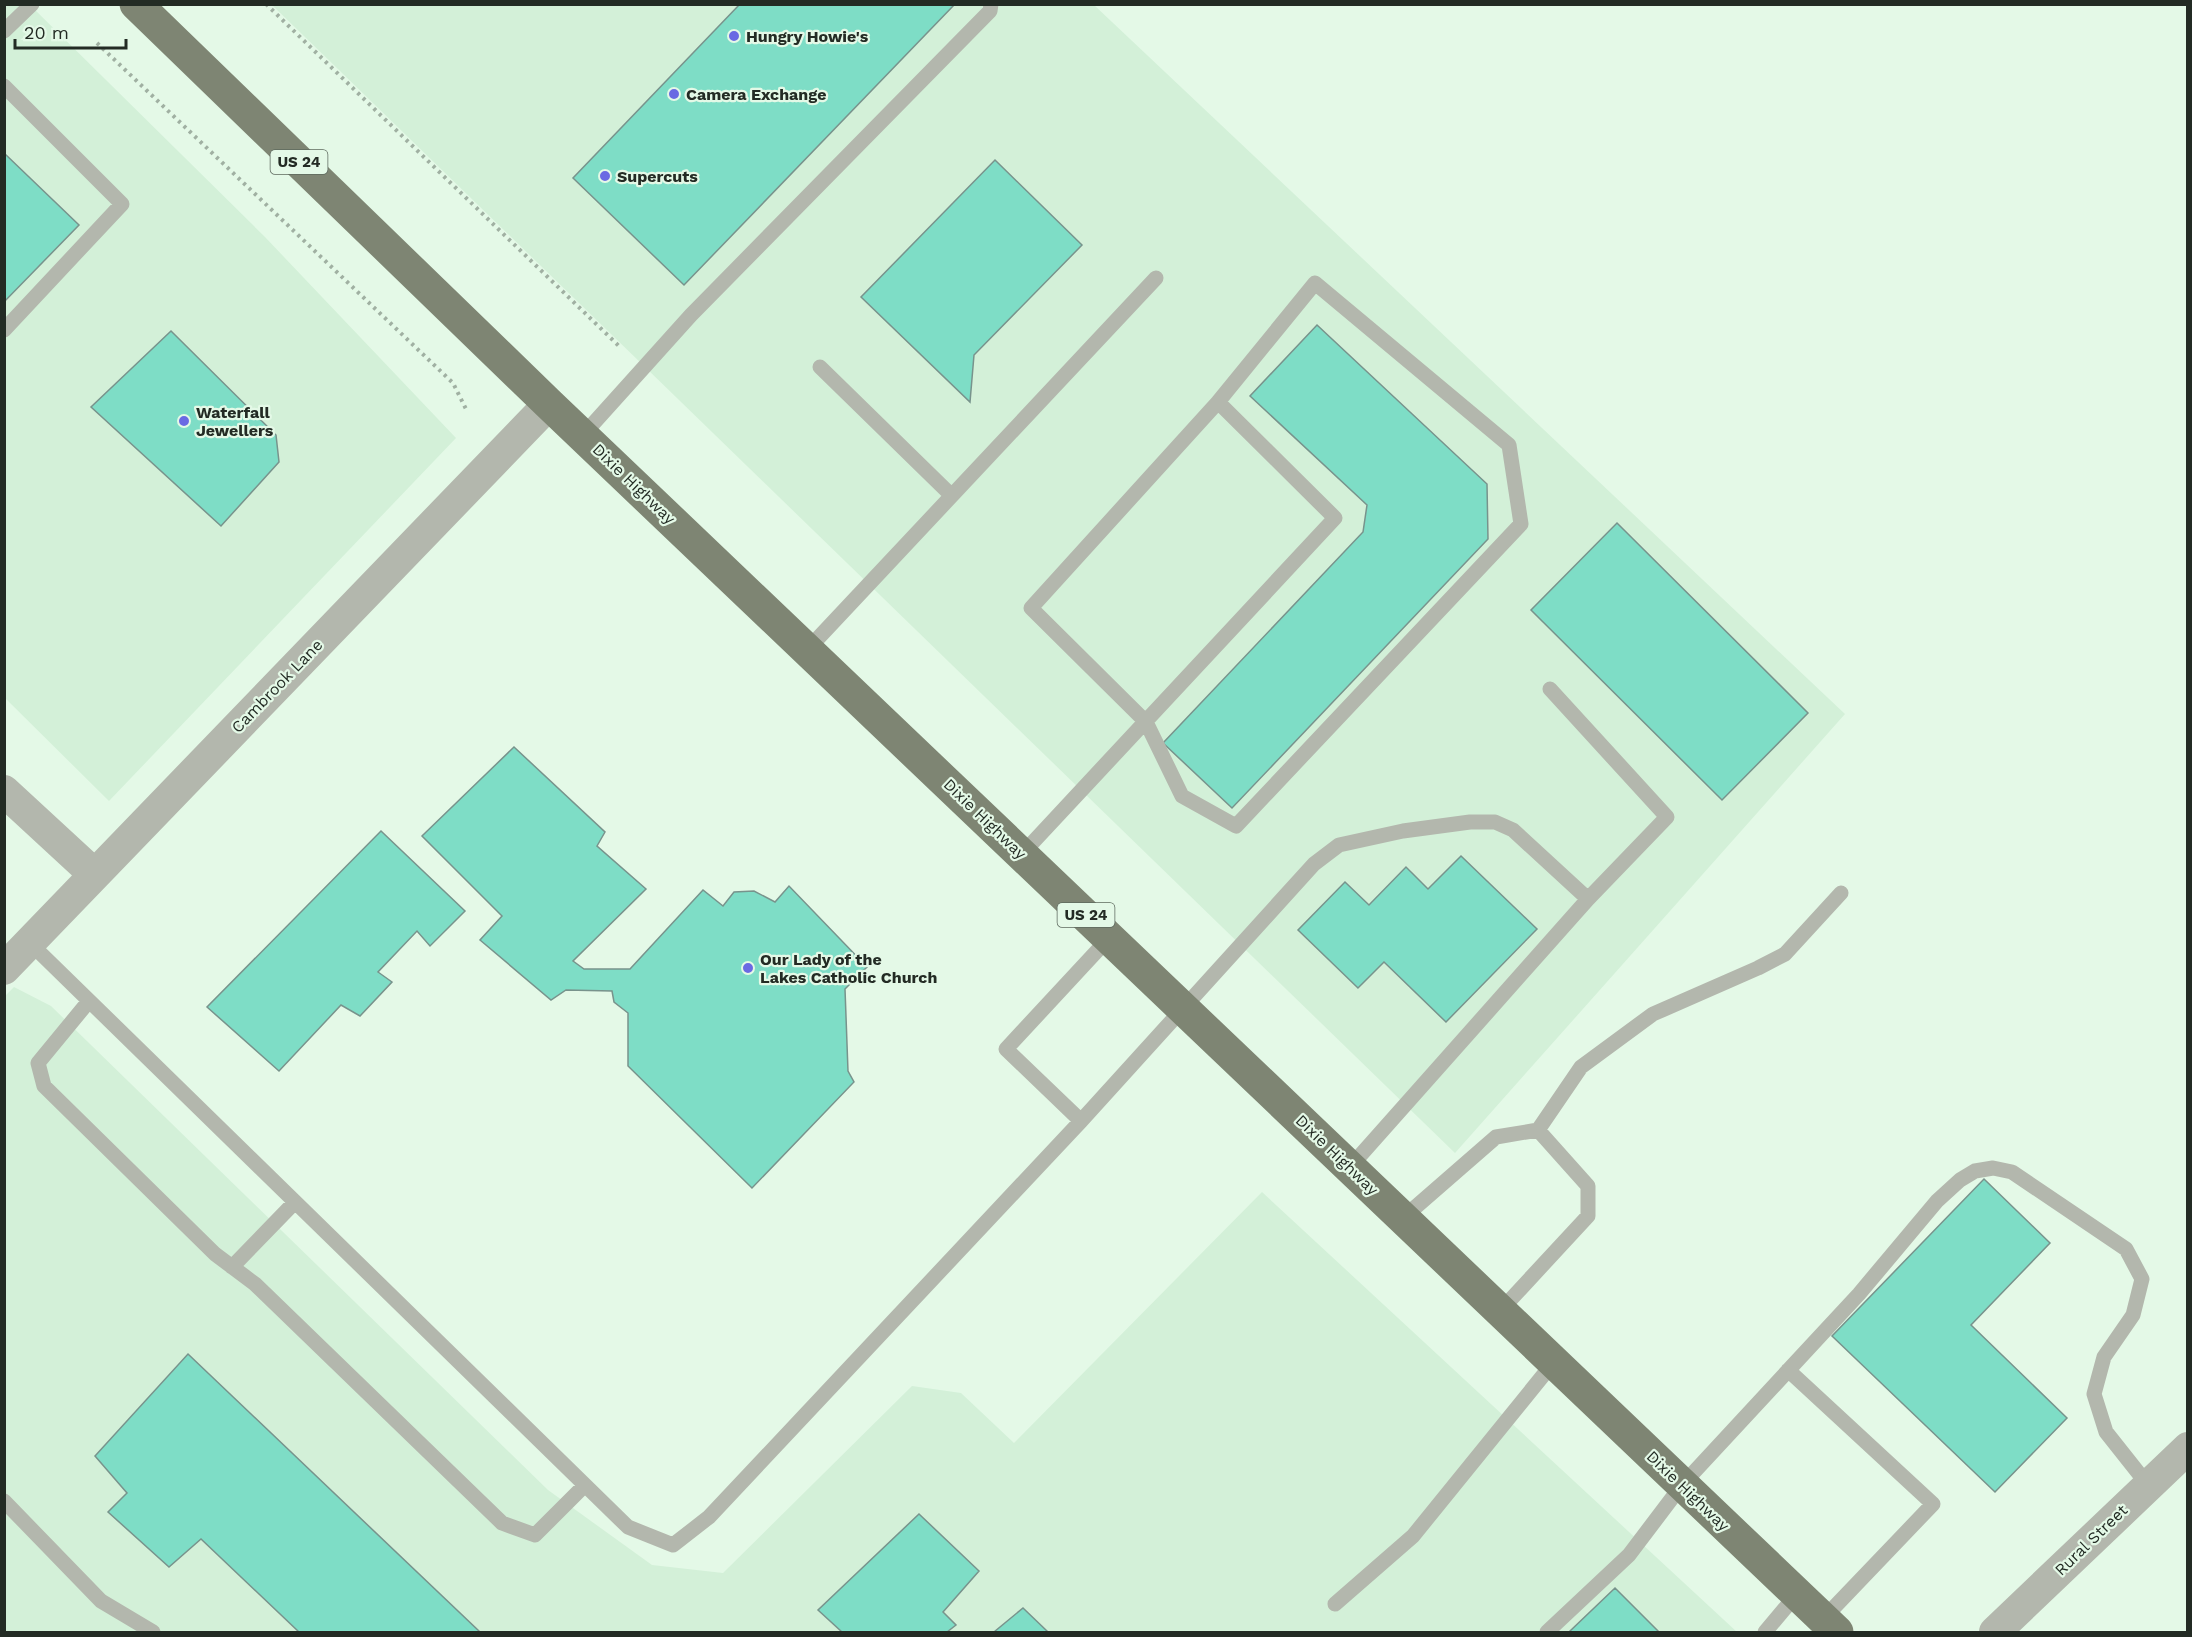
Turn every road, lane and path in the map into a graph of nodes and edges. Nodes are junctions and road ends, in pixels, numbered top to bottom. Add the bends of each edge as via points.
1 (32, 4) edge
2 (136, 4) edge
3 (266, 4) edge
4 (991, 4) edge
5 (4, 31) edge
6 (97, 43) dead end
7 (4, 86) edge
8 (1156, 278) dead end
9 (4, 330) edge
10 (621, 348) dead end
11 (820, 367) dead end
12 (1218, 402) junction
13 (549, 404) junction
14 (466, 409) dead end
15 (583, 435) junction
16 (951, 495) junction
17 (807, 650) junction
18 (1550, 689) dead end
19 (1146, 722) junction
20 (4, 791) edge
21 (1022, 854) junction
22 (94, 874) junction
23 (1841, 893) dead end
24 (1587, 899) junction
25 (1109, 938) junction
26 (29, 942) junction
27 (4, 969) edge
28 (89, 1001) junction
29 (1182, 1008) junction
30 (1081, 1121) junction
31 (1538, 1130) junction
32 (1350, 1167) junction
33 (295, 1202) junction
34 (1403, 1218) junction
35 (232, 1267) junction
36 (1500, 1311) junction
37 (1554, 1362) junction
38 (1788, 1370) junction
39 (2187, 1448) edge
40 (585, 1485) junction
41 (1682, 1485) junction
42 (2148, 1485) junction
43 (4, 1502) edge
44 (1797, 1594) junction
45 (1335, 1604) dead end
46 (1830, 1626) edge
47 (153, 1632) edge
48 (1546, 1632) edge
49 (1765, 1632) edge
50 (1995, 1632) edge

1 - 5 lane
2 - 13 main road, Dixie Highway / US 24
3 - 10 path
4 - 15 lane via 990,11 691,315
6 - 14 path via 453,383
7 - 9 lane via 122,204
8 - 16 lane
11 - 16 lane
12 - 19 lane via 1031,608
12 - 19 lane via 1335,518
12 - 19 lane via 1315,283 1509,445 1521,524 1236,826 1182,796
13 - 15 main road, Dixie Highway / US 24
13 - 22 street, Cambrook Lane
15 - 17 main road, Dixie Highway / US 24
16 - 17 lane
17 - 21 main road, Dixie Highway / US 24
18 - 24 lane via 1667,817
19 - 21 lane
20 - 22 street
21 - 25 main road, Dixie Highway / US 24
22 - 26 street, Cambrook Lane
23 - 31 lane via 1785,954 1653,1014 1581,1067
24 - 29 lane via 1513,830 1495,822 1403,831 1339,844 1314,864
24 - 32 lane
25 - 29 main road, Dixie Highway / US 24
25 - 30 lane via 1006,1048
26 - 27 street, Cambrook Lane
26 - 28 lane
28 - 33 lane
28 - 35 lane via 38,1064 44,1086
29 - 30 lane
29 - 32 main road, Dixie Highway / US 24
30 - 40 lane via 709,1517 674,1545 628,1527
31 - 34 lane via 1496,1137
31 - 36 lane via 1587,1186 1587,1216
32 - 34 main road, Dixie Highway / US 24
33 - 35 lane
33 - 40 lane
34 - 36 main road, Dixie Highway / US 24
35 - 40 lane via 255,1284 502,1523 535,1535
36 - 37 main road, Dixie Highway / US 24
37 - 41 main road, Dixie Highway / US 24
37 - 45 lane via 1413,1536
38 - 41 lane
38 - 42 lane via 1960,1180 1975,1171 1993,1168 2012,1172 2126,1249 2142,1279 2133,1315 2104,1357 2094,1394 2106,1432
38 - 46 lane via 1933,1504
39 - 42 street, Rural Street
41 - 44 main road, Dixie Highway / US 24
41 - 48 lane via 1629,1555
42 - 50 street, Rural Street
43 - 47 lane via 101,1601
44 - 46 main road, Dixie Highway / US 24
44 - 49 lane

